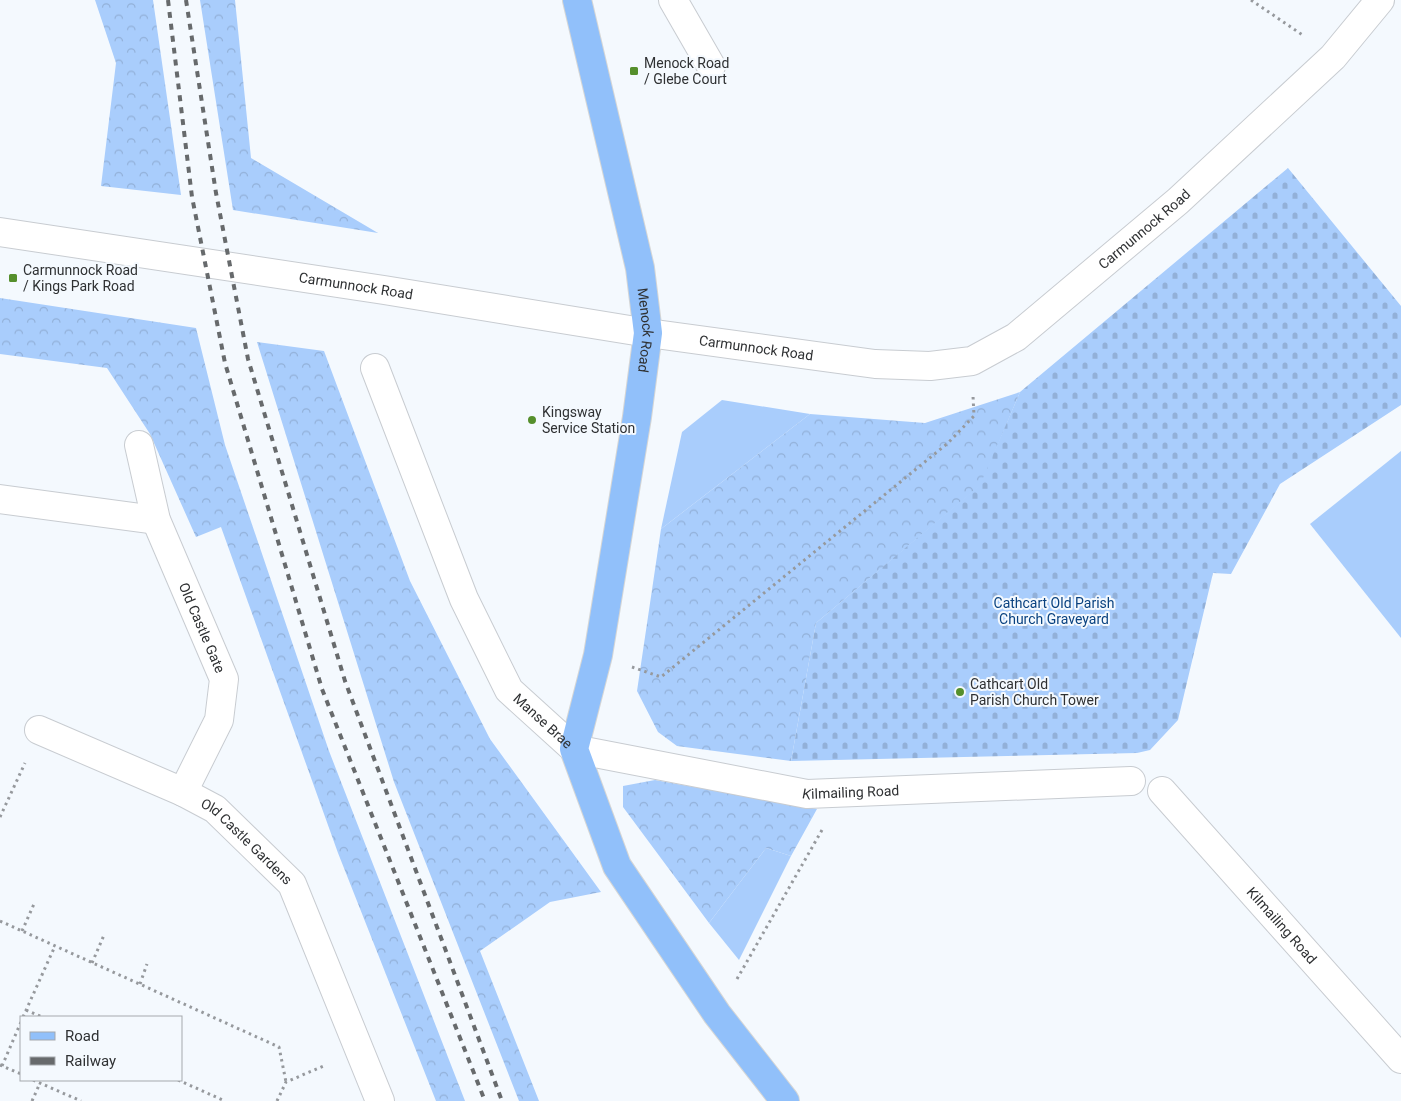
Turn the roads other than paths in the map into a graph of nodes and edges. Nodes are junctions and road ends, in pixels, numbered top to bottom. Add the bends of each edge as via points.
1 (577, 0) edge
2 (674, 0) edge
3 (1380, 0) edge
4 (711, 66) dead end
5 (0, 232) edge
6 (648, 333) junction
7 (375, 368) dead end
8 (139, 445) dead end
9 (0, 500) edge
10 (156, 520) junction
11 (39, 730) road end
12 (574, 749) junction
13 (1131, 781) dead end
14 (1162, 791) dead end
15 (183, 792) junction
16 (1401, 1059) edge
17 (380, 1101) edge
18 (785, 1101) edge

1 - 6 main road, Menock Road via 640,268
2 - 4 street
3 - 6 street, Carmunnock Road via 1333,57 1178,201 1016,337 972,361 930,366 875,364
5 - 6 street, Carmunnock Road
6 - 12 main road, Menock Road via 598,655
7 - 12 street, Manse Brae via 464,598 509,690
8 - 10 street, Old Castle Gate
9 - 10 street
10 - 15 street, Old Castle Gate via 224,679 219,720
11 - 15 street, Old Castle Gardens
12 - 13 street, Kilmailing Road via 807,794
12 - 18 main road, Manse Brae via 618,866 717,1014
14 - 16 street, Kilmailing Road
15 - 17 street, Old Castle Gardens via 216,810 292,884

